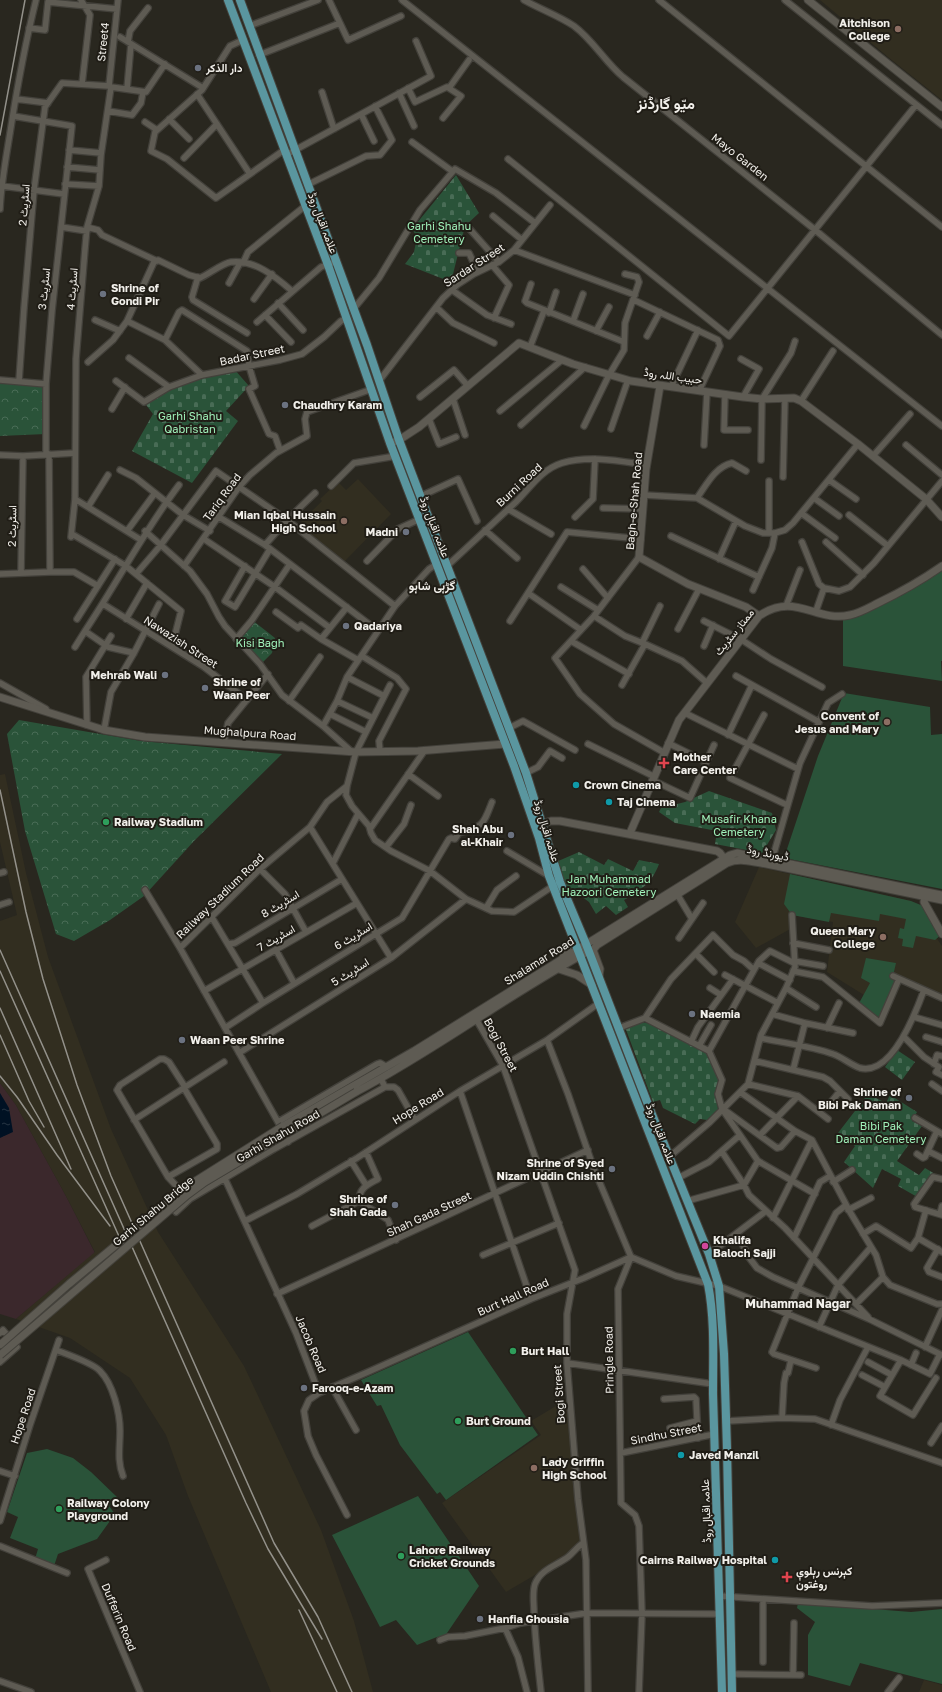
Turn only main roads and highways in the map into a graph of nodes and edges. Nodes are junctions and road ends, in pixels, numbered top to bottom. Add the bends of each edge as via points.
1 (228, 0) edge
2 (240, 0) edge
3 (808, 0) edge
4 (253, 36) junction
5 (243, 40) junction
6 (942, 107) edge
7 (332, 263) junction
8 (660, 386) junction
9 (399, 440) junction
10 (390, 443) junction
11 (942, 518) edge
12 (942, 566) edge
13 (759, 616) junction
14 (472, 632) junction
15 (463, 635) junction
16 (0, 697) edge
17 (505, 744) junction
18 (538, 825) junction
19 (630, 833) junction
20 (737, 853) joint
21 (726, 860) junction
22 (942, 895) edge
23 (926, 897) junction
24 (942, 900) edge
25 (942, 934) edge
26 (573, 937) junction
27 (588, 947) junction
28 (579, 953) junction
29 (562, 959) junction
30 (559, 969) junction
31 (599, 976) junction
32 (593, 985) junction
33 (621, 1032) junction
34 (613, 1040) junction
35 (354, 1089) junction
36 (0, 1346) edge
37 (0, 1355) edge
38 (722, 1692) edge
39 (732, 1692) edge

1 - 5 main road, علامہ اقبال روڈ
2 - 4 main road, علامہ اقبال روڈ
3 - 6 main road
4 - 5 main road
4 - 7 main road, علامہ اقبال روڈ via 295,150
5 - 7 main road, علامہ اقبال روڈ via 304,206
7 - 9 main road, علامہ اقبال روڈ via 352,308
7 - 10 main road, علامہ اقبال روڈ via 347,318
8 - 9 main road, حبیب اللہ روڈ via 609,375 519,343 429,419
8 - 11 main road, حبیب اللہ روڈ via 762,399 794,398 801,401 926,499
8 - 13 main road, Bagh-e-Shah Road via 647,464 639,557 688,584 746,607
9 - 10 main road, حبیب اللہ روڈ
9 - 14 main road, علامہ اقبال روڈ
10 - 15 main road, علامہ اقبال روڈ
12 - 13 main road, ممتاز سٹریٹ via 923,580 851,615 836,616 777,606
13 - 19 main road, ممتاز سٹریٹ via 679,720
14 - 15 main road
14 - 18 main road, علامہ اقبال روڈ via 526,773
15 - 17 main road, علامہ اقبال روڈ
16 - 17 main road, Mughalpura Road via 104,730 146,737 354,752
17 - 18 main road, علامہ اقبال روڈ
18 - 19 main road via 560,821
18 - 26 main road, علامہ اقبال روڈ via 549,876
18 - 27 main road, علامہ اقبال روڈ
19 - 21 main road via 712,850 720,853
20 - 21 main road, Shalamar Road
20 - 22 main road, ڈیورنڈ روڈ
21 - 23 main road, ڈیورنڈ روڈ via 740,859
21 - 27 main road, Shalamar Road
21 - 31 main road, ڈیورنڈ روڈ via 594,947 600,968
23 - 24 main road, ڈیورنڈ روڈ
23 - 25 main road via 924,902
26 - 28 main road, علامہ اقبال روڈ
26 - 29 main road
27 - 28 main road, Shalamar Road
27 - 31 main road, علامہ اقبال روڈ
28 - 29 main road, Shalamar Road
28 - 30 main road, Shalamar Road
28 - 32 main road, علامہ اقبال روڈ
29 - 35 main road, Shalamar Road
30 - 32 main road via 577,974
30 - 35 main road, Shalamar Road via 381,1078
31 - 33 main road, علامہ اقبال روڈ
32 - 34 main road, علامہ اقبال روڈ
33 - 34 main road
33 - 39 main road, علامہ اقبال روڈ via 709,1254 719,1286 727,1421
34 - 38 main road, علامہ اقبال روڈ via 708,1284 712,1324
35 - 36 main road, Garhi Shahu Bridge, bridge via 280,1124 186,1187 69,1284
35 - 37 main road, Garhi Shahu Bridge, bridge via 186,1196

